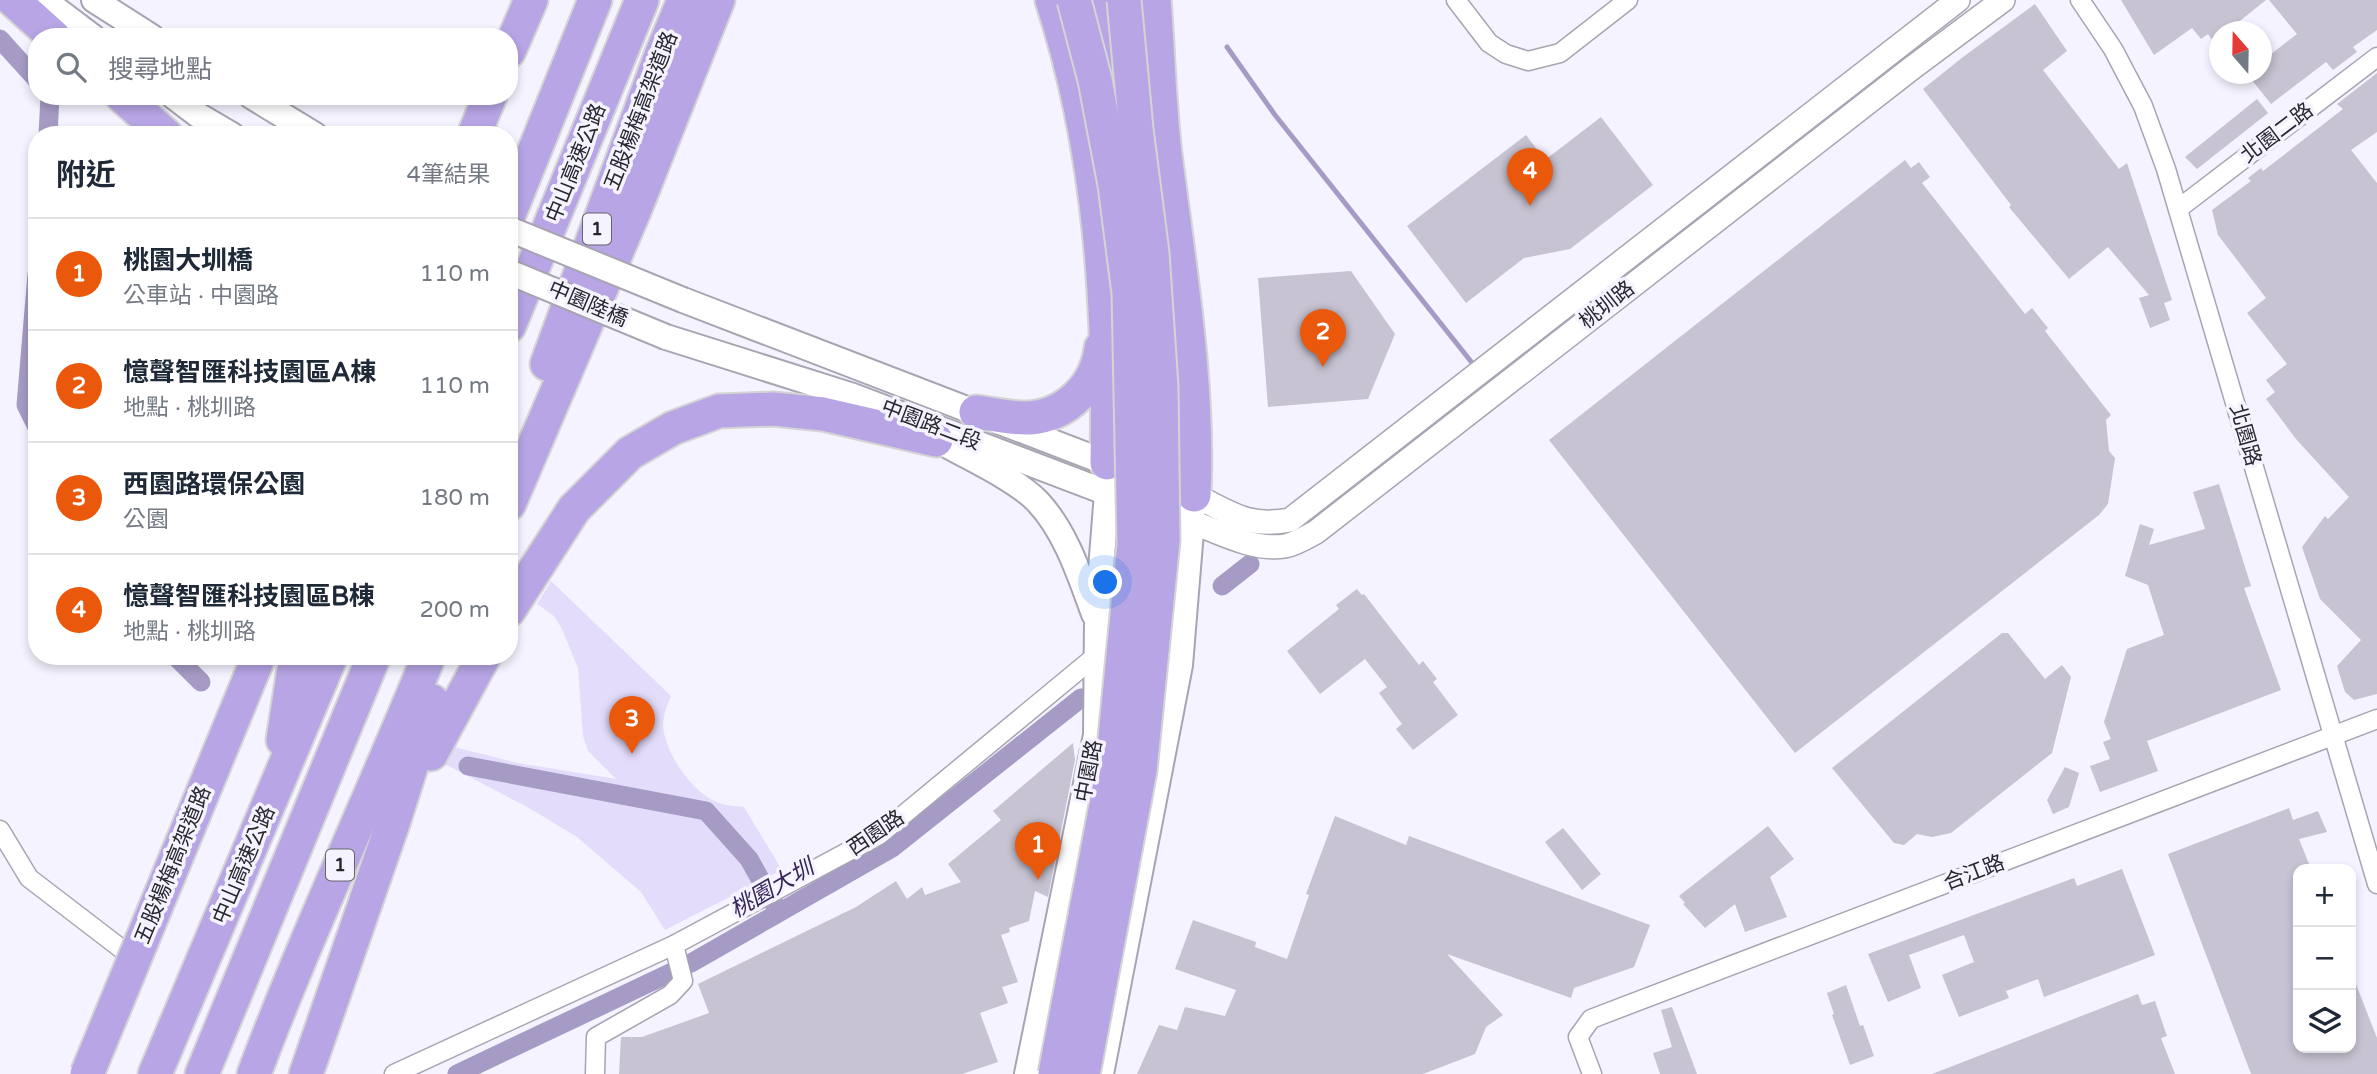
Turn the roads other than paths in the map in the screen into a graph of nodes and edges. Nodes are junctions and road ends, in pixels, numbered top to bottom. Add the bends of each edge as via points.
1 (13, 0) edge
2 (44, 0) edge
3 (94, 0) edge
4 (531, 0) edge
5 (595, 0) edge
6 (642, 0) edge
7 (684, 0) edge
8 (718, 0) edge
9 (1052, 0) edge
10 (1074, 0) edge
11 (1090, 0) edge
12 (1098, 0) edge
13 (1126, 0) edge
14 (1154, 0) edge
15 (1456, 0) edge
16 (1629, 0) edge
17 (1958, 0) edge
18 (2003, 0) edge
19 (2080, 0) edge
20 (44, 28) edge
21 (81, 28) edge
22 (138, 28) edge
23 (518, 30) edge
24 (2377, 57) edge
25 (132, 105) edge
26 (185, 105) edge
27 (266, 105) edge
28 (486, 105) edge
29 (156, 126) edge
30 (217, 126) edge
31 (300, 126) edge
32 (478, 126) edge
33 (1165, 150) junction
34 (1091, 157) junction
35 (518, 192) edge
36 (2178, 209) junction
37 (518, 233) edge
38 (518, 276) edge
39 (1106, 296) junction
40 (683, 300) joint
41 (518, 304) edge
42 (666, 337) joint
43 (890, 410) junction
44 (976, 412) junction
45 (518, 436) edge
46 (936, 440) junction
47 (1107, 478) junction
48 (518, 483) edge
49 (1152, 494) junction
50 (1193, 509) junction
51 (518, 596) edge
52 (1097, 620) junction
53 (1098, 654) junction
54 (254, 665) edge
55 (295, 665) edge
56 (327, 665) edge
57 (370, 665) edge
58 (425, 665) edge
59 (446, 665) edge
60 (479, 665) edge
61 (2377, 719) edge
62 (2334, 736) junction
63 (276, 789) junction
64 (393, 823) junction
65 (0, 830) edge
66 (1140, 877) junction
67 (2377, 884) edge
68 (674, 944) junction
69 (136, 960) dead end
70 (87, 1074) edge
71 (155, 1074) edge
72 (202, 1074) edge
73 (254, 1074) edge
74 (306, 1074) edge
75 (394, 1074) edge
76 (595, 1074) edge
77 (1027, 1074) edge
78 (1055, 1074) edge
79 (1083, 1074) edge
80 (1101, 1074) edge
81 (1592, 1074) edge

1 - 20 highway
2 - 21 main road
3 - 22 main road
4 - 23 highway
5 - 35 highway, 中山高速公路
6 - 41 highway, 中山高速公路 / 1
7 - 45 highway, 五股楊梅高架道路 / 1, bridge
8 - 48 highway
9 - 34 highway
10 - 78 highway, bridge via 1115,185 1129,293 1135,544 1111,779
11 - 34 highway
12 - 49 highway via 1129,193 1144,339
13 - 33 highway
13 - 79 highway, bridge via 1152,253 1161,387 1163,540 1140,770
14 - 33 highway
15 - 16 street via 1489,43 1528,61 1560,52
17 - 50 street, 桃圳路 via 1290,520 1253,523
18 - 50 street, 桃圳路 via 1316,532 1287,546 1250,544
19 - 36 street, 北園路 via 2143,106
24 - 36 street, 北園二路
25 - 29 highway
26 - 30 main road
27 - 31 main road
28 - 32 highway
33 - 50 highway via 1191,375
34 - 39 highway
36 - 62 street, 北園路
37 - 40 main road, 中園陸橋, bridge
38 - 42 main road, 中園陸橋, bridge
39 - 44 highway via 1100,355 1089,384 1069,404 1052,414 1029,418
39 - 47 highway
40 - 44 main road, 中園路二段
42 - 43 main road, 中園路二段
43 - 46 main road
43 - 47 main road, 中園路二段
44 - 47 main road, 中園路二段
46 - 51 highway via 823,414 773,409 719,411 630,453 574,509
46 - 52 main road via 992,469 1037,502 1075,563
47 - 49 main road, 中園路二段
47 - 52 main road, 中園路
49 - 50 main road, 中園路二段
49 - 66 main road via 1139,676
50 - 66 main road via 1180,665
52 - 53 main road, 中園路
53 - 68 street, 西園路 via 879,835
53 - 77 main road, 中園路 via 1096,735
54 - 70 highway, 五股楊梅高架道路, bridge
55 - 63 highway
56 - 63 highway, 中山高速公路
57 - 72 highway, 中山高速公路 / 1
58 - 73 highway, 1 via 289,980
59 - 64 highway
60 - 64 highway
61 - 62 street, 合江路
62 - 67 street, 北園路
62 - 81 street, 合江路 via 1591,1019 1578,1037
63 - 71 highway, 中山高速公路
64 - 74 highway
65 - 69 street via 29,878
66 - 80 main road
68 - 75 street, 西園路
68 - 76 street via 683,981 670,995 596,1037

